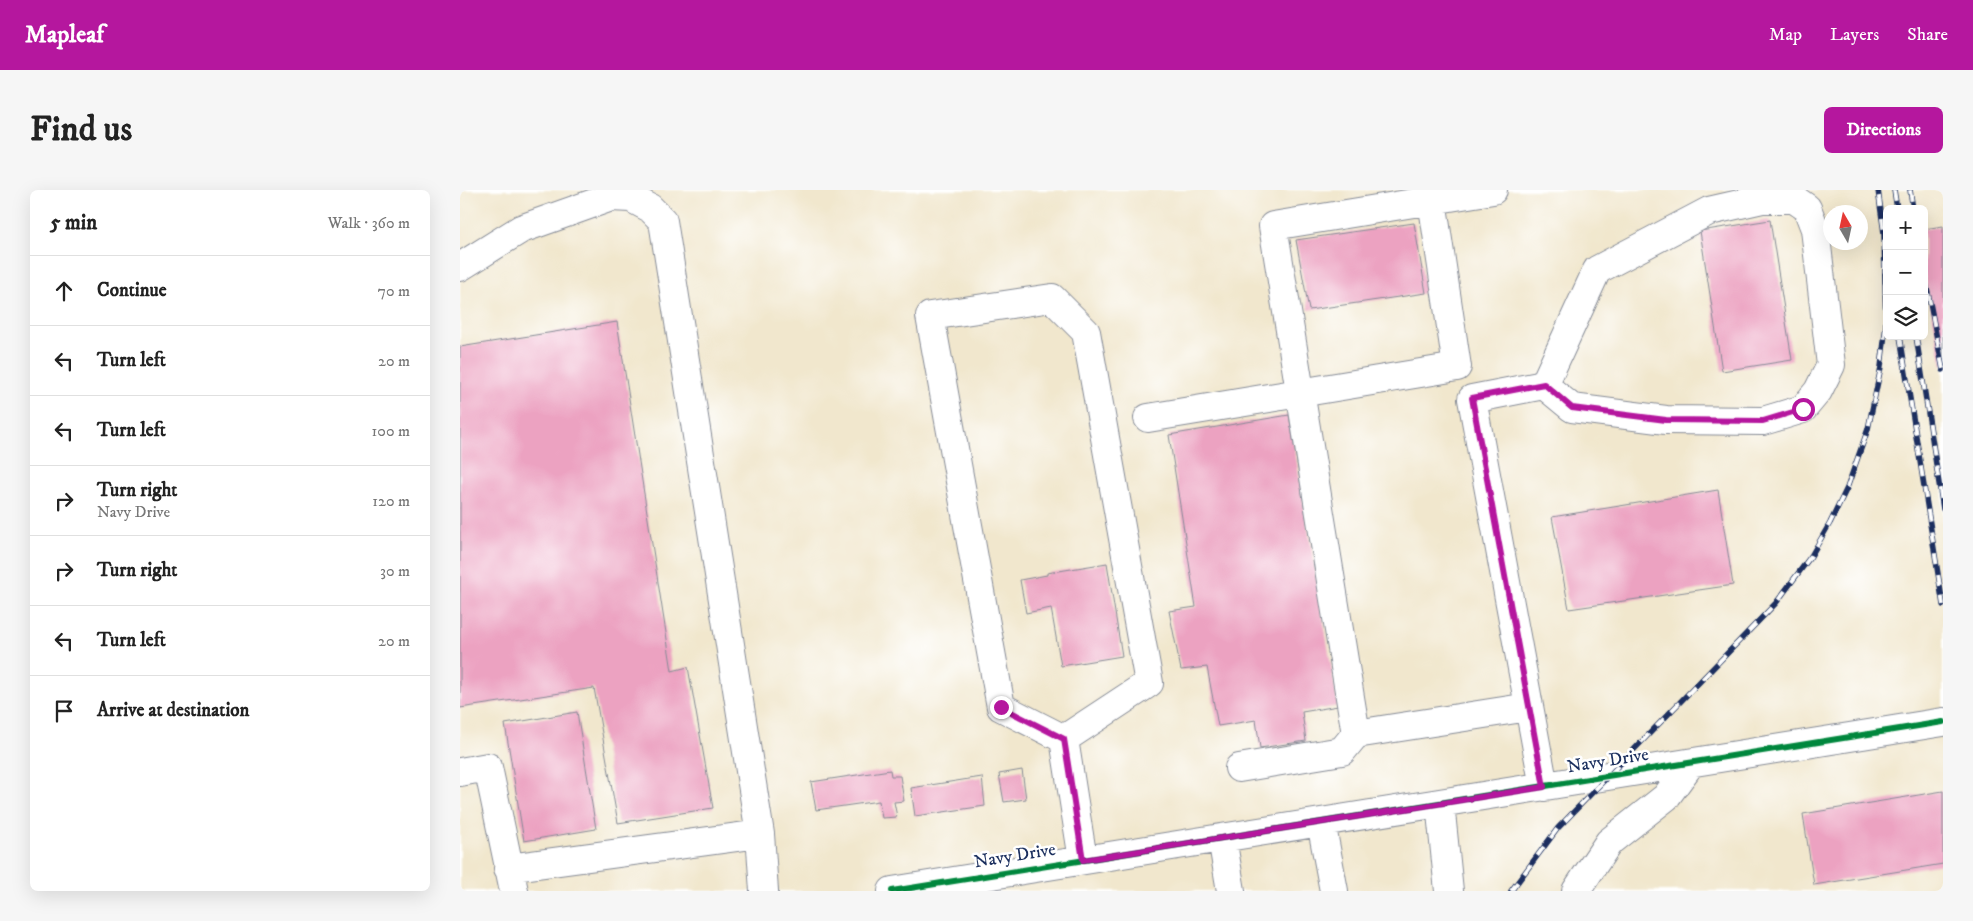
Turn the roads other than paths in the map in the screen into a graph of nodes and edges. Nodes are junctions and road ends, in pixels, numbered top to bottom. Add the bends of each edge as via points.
1 (1493, 190) edge
2 (1432, 200) junction
3 (460, 267) edge
4 (1544, 384) junction
5 (1300, 394) junction
6 (1148, 418) dead end
7 (1529, 707) junction
8 (1943, 722) edge
9 (1356, 734) junction
10 (1064, 739) junction
11 (1692, 763) junction
12 (1239, 768) dead end
13 (460, 772) edge
14 (1544, 787) junction
15 (1440, 803) junction
16 (1322, 822) junction
17 (760, 834) junction
18 (1222, 838) junction
19 (1083, 860) junction
20 (511, 879) edge
21 (764, 891) edge
22 (892, 891) edge
23 (1231, 891) edge
24 (1334, 891) edge
25 (1449, 891) edge
26 (1576, 891) edge

1 - 2 street
2 - 5 street via 1457,367
2 - 5 street via 1273,226
3 - 17 street via 521,229 611,197 631,198 650,208 663,221
4 - 4 street via 1598,270 1709,211 1762,199 1794,199 1807,208 1814,229 1831,365 1818,391 1803,409 1763,421 1666,420 1572,408
4 - 7 street via 1472,398
5 - 6 street
5 - 9 street
7 - 9 street
7 - 14 street
8 - 11 street, Navy Drive
9 - 12 street via 1342,751
10 - 10 street via 1149,683 1086,332 1052,298 930,316 1001,707
10 - 19 street
11 - 14 street, Navy Drive
11 - 26 street via 1666,797 1609,842
13 - 20 street via 488,767
14 - 15 street, Navy Drive
15 - 16 street, Navy Drive
15 - 25 street
16 - 18 street, Navy Drive
16 - 24 street
17 - 20 street
17 - 21 street
18 - 19 street, Navy Drive
18 - 23 street
19 - 22 street, Navy Drive

